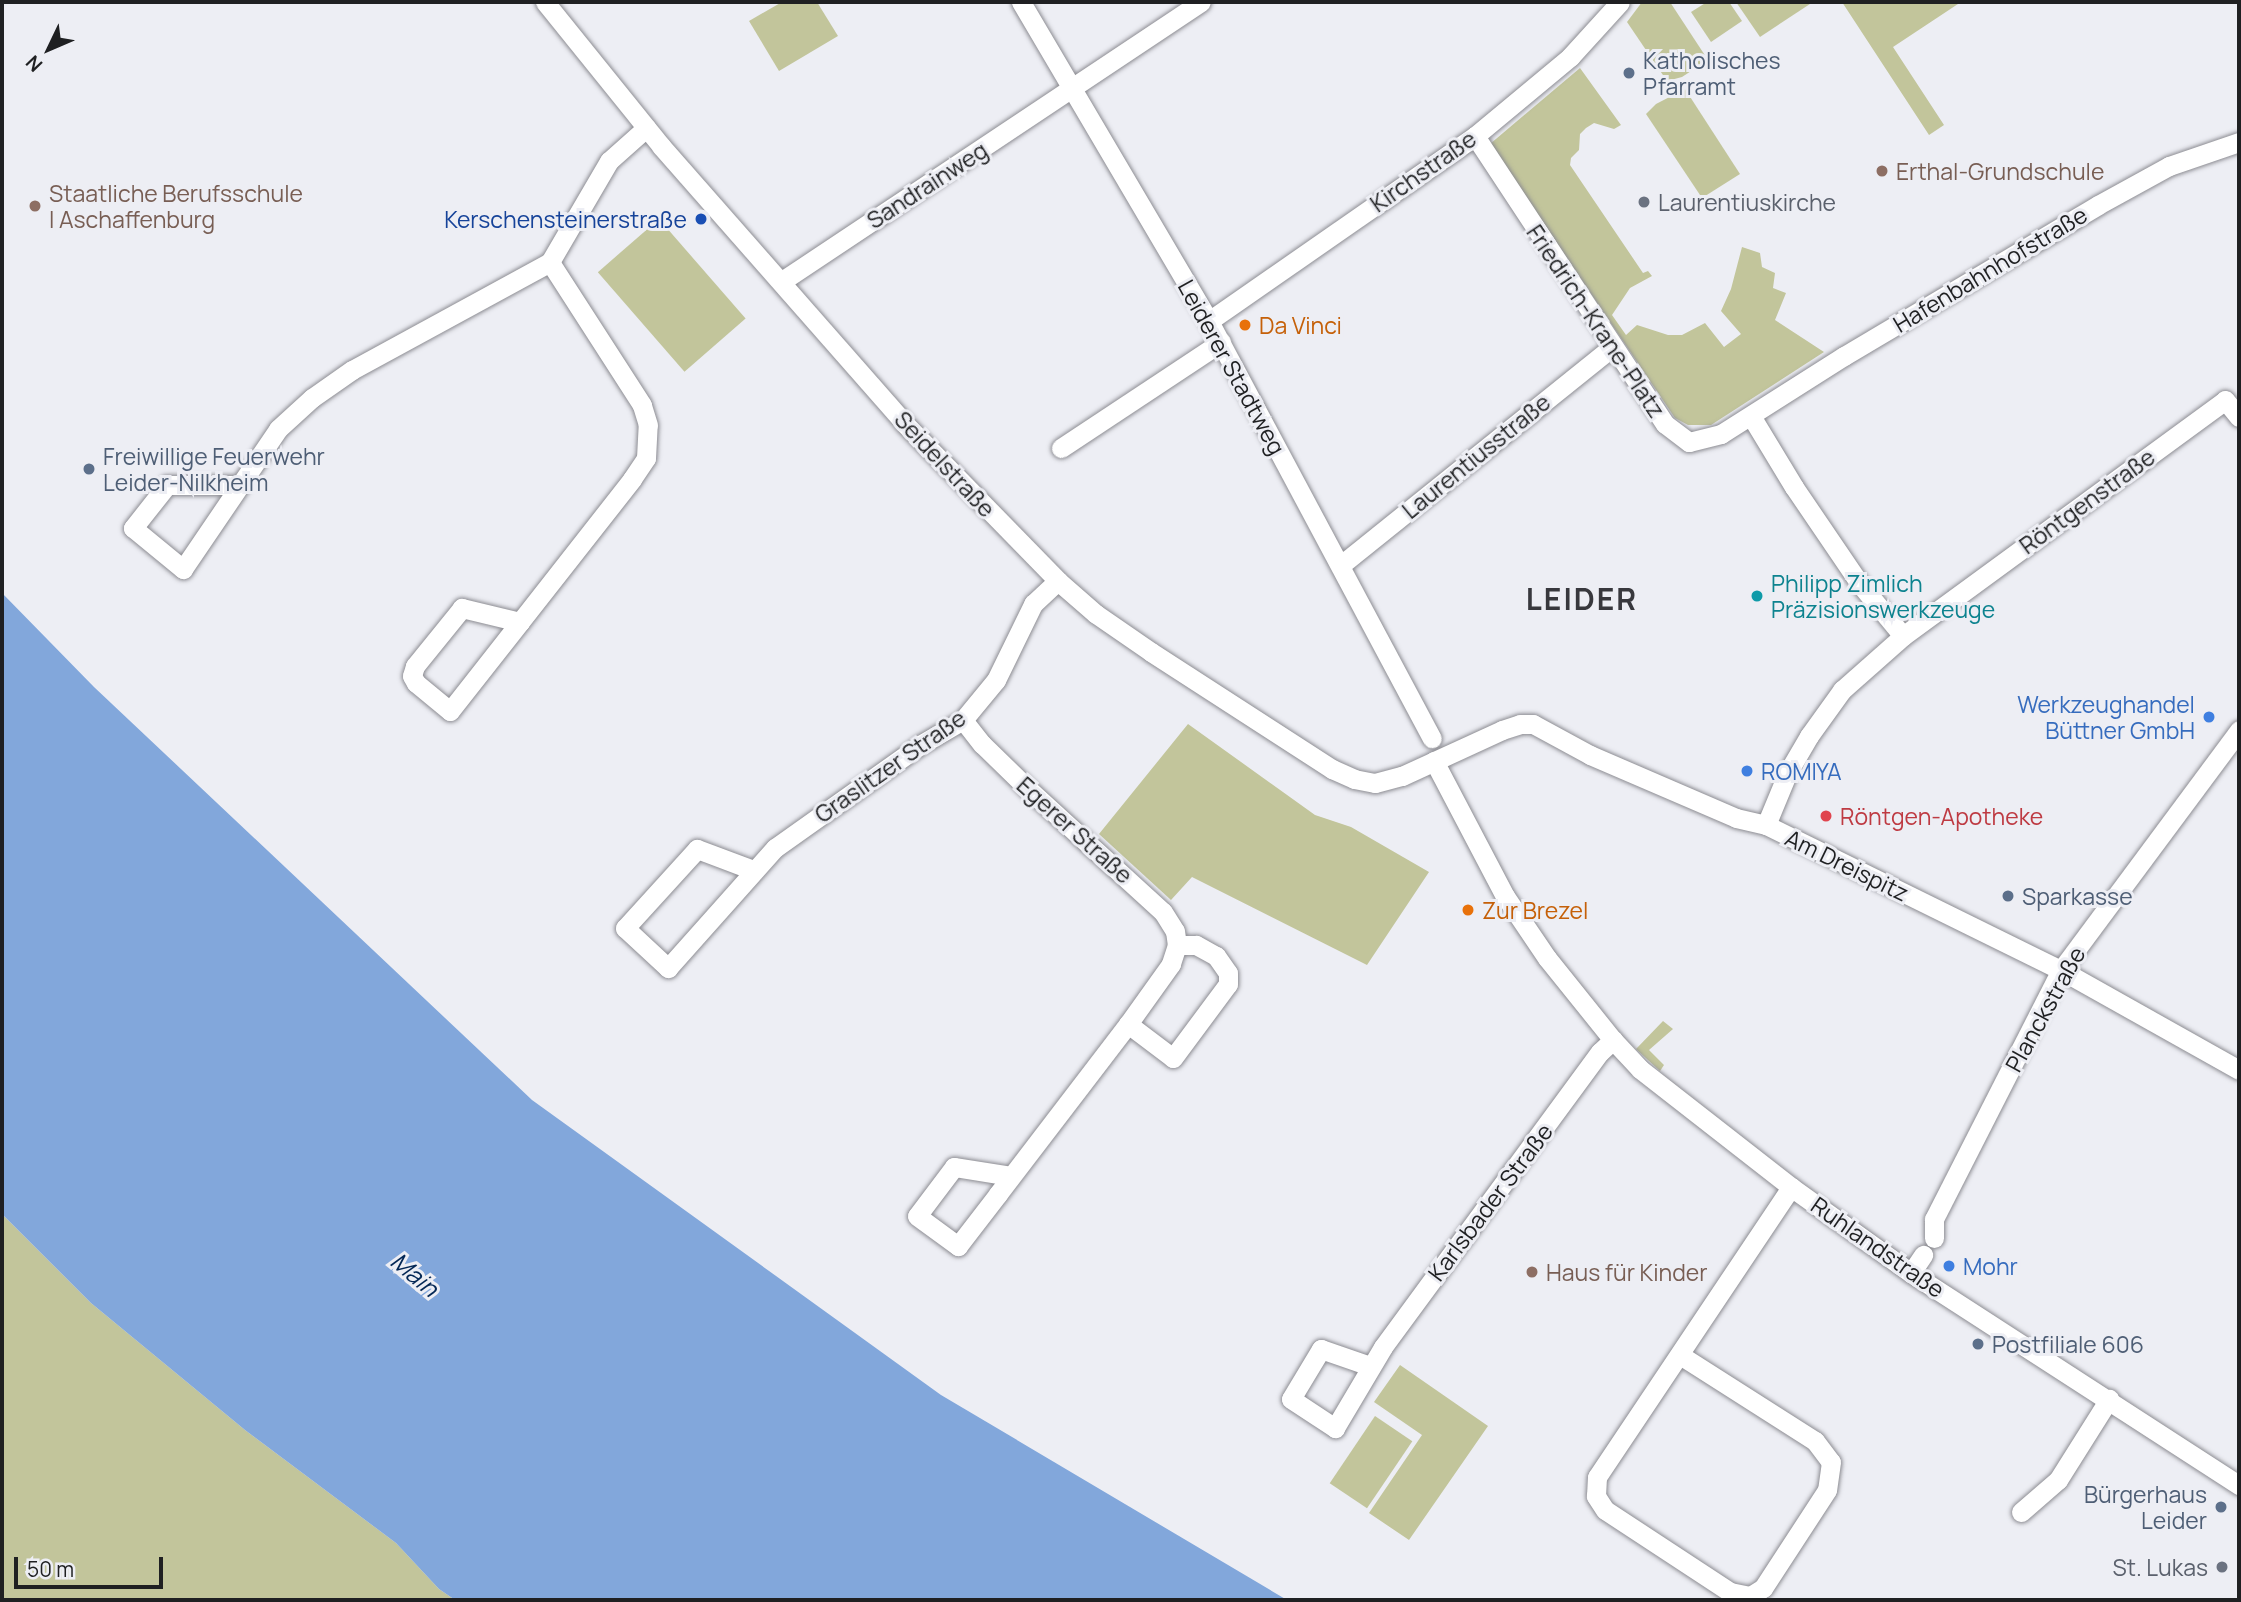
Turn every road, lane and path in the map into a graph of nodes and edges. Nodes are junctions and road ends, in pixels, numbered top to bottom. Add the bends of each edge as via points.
1 (545, 2) edge
2 (1021, 2) edge
3 (1201, 2) edge
4 (1620, 2) edge
5 (1072, 90) junction
6 (646, 128) junction
7 (1475, 136) junction
8 (2239, 142) edge
9 (550, 261) junction
10 (782, 281) junction
11 (1209, 321) junction
12 (1221, 342) junction
13 (1612, 347) junction
14 (1751, 416) junction
15 (2239, 417) edge
16 (1061, 448) dead end
17 (238, 485) junction
18 (1341, 565) junction
19 (1058, 581) junction
20 (520, 622) junction
21 (1903, 636) junction
22 (963, 720) junction
23 (2239, 730) edge
24 (1432, 738) dead end
25 (1438, 760) junction
26 (1766, 825) junction
27 (753, 870) junction
28 (1177, 944) junction
29 (2061, 970) junction
30 (1128, 1024) junction
31 (1613, 1040) junction
32 (2239, 1070) edge
33 (1011, 1176) junction
34 (1791, 1186) junction
35 (1934, 1238) dead end
36 (1923, 1255) dead end
37 (1911, 1273) junction
38 (1680, 1355) junction
39 (1370, 1366) dead end
40 (2109, 1399) junction
41 (2239, 1485) edge
42 (2021, 1512) dead end

1 - 6 street, Seidelstraße
2 - 5 street, Leiderer Stadtweg
3 - 5 street, Sandrainweg
4 - 7 street, Kirchstraße via 1570,57
5 - 10 street, Sandrainweg
5 - 11 street, Leiderer Stadtweg
6 - 9 street via 609,160
6 - 10 street, Seidelstraße
7 - 11 street, Kirchstraße
7 - 13 street, Friedrich-Krane-Platz
8 - 14 street, Hafenbahnhofstraße via 2169,166 2098,205
9 - 17 street via 352,370 312,398 278,429
9 - 20 street via 642,405 649,441 646,458 632,479
10 - 19 street, Seidelstraße via 904,422
11 - 12 street, Leiderer Stadtweg
12 - 16 street
12 - 18 street, Leiderer Stadtweg
13 - 14 street, Friedrich-Krane-Platz via 1665,424 1689,442 1721,434
13 - 18 street, Laurentiusstraße
14 - 21 street via 1860,584
15 - 21 street, Röntgenstraße via 2225,400
17 - 17 street via 183,569 133,528 166,485
18 - 24 street, Leiderer Stadtweg
19 - 22 street, Graslitzer Straße via 1033,604 996,680
19 - 25 street, Seidelstraße via 1129,637 1332,769 1375,783
20 - 20 street via 450,711 412,676 415,666 462,608
21 - 26 street, Röntgenstraße via 1842,690 1808,736
22 - 27 street, Graslitzer Straße via 829,809
22 - 28 street, Egerer Straße via 1017,779 1151,898 1175,931
23 - 29 street, Planckstraße
25 - 26 street, Am Dreispitz via 1511,727 1533,724 1590,755 1736,818
25 - 31 street via 1505,896 1547,958
26 - 29 street, Am Dreispitz
27 - 27 street, Graslitzer Straße via 668,968 625,928 697,849
28 - 30 street via 1171,964
28 - 30 street via 1196,945 1216,957 1228,973 1228,984 1173,1059
29 - 32 street, Am Dreispitz
29 - 35 street, Planckstraße via 1934,1219
30 - 33 street
31 - 34 street, Ruhlandstraße via 1656,1082
31 - 39 street, Karlsbader Straße
33 - 33 street via 958,1246 917,1216 954,1167
34 - 37 street, Ruhlandstraße
34 - 38 street
36 - 37 street
37 - 40 street, Ruhlandstraße
38 - 38 street via 1597,1477 1596,1496 1605,1510 1730,1592 1750,1596 1763,1588 1827,1490 1831,1462 1815,1441
40 - 41 street, Ruhlandstraße
40 - 42 street via 2058,1480

